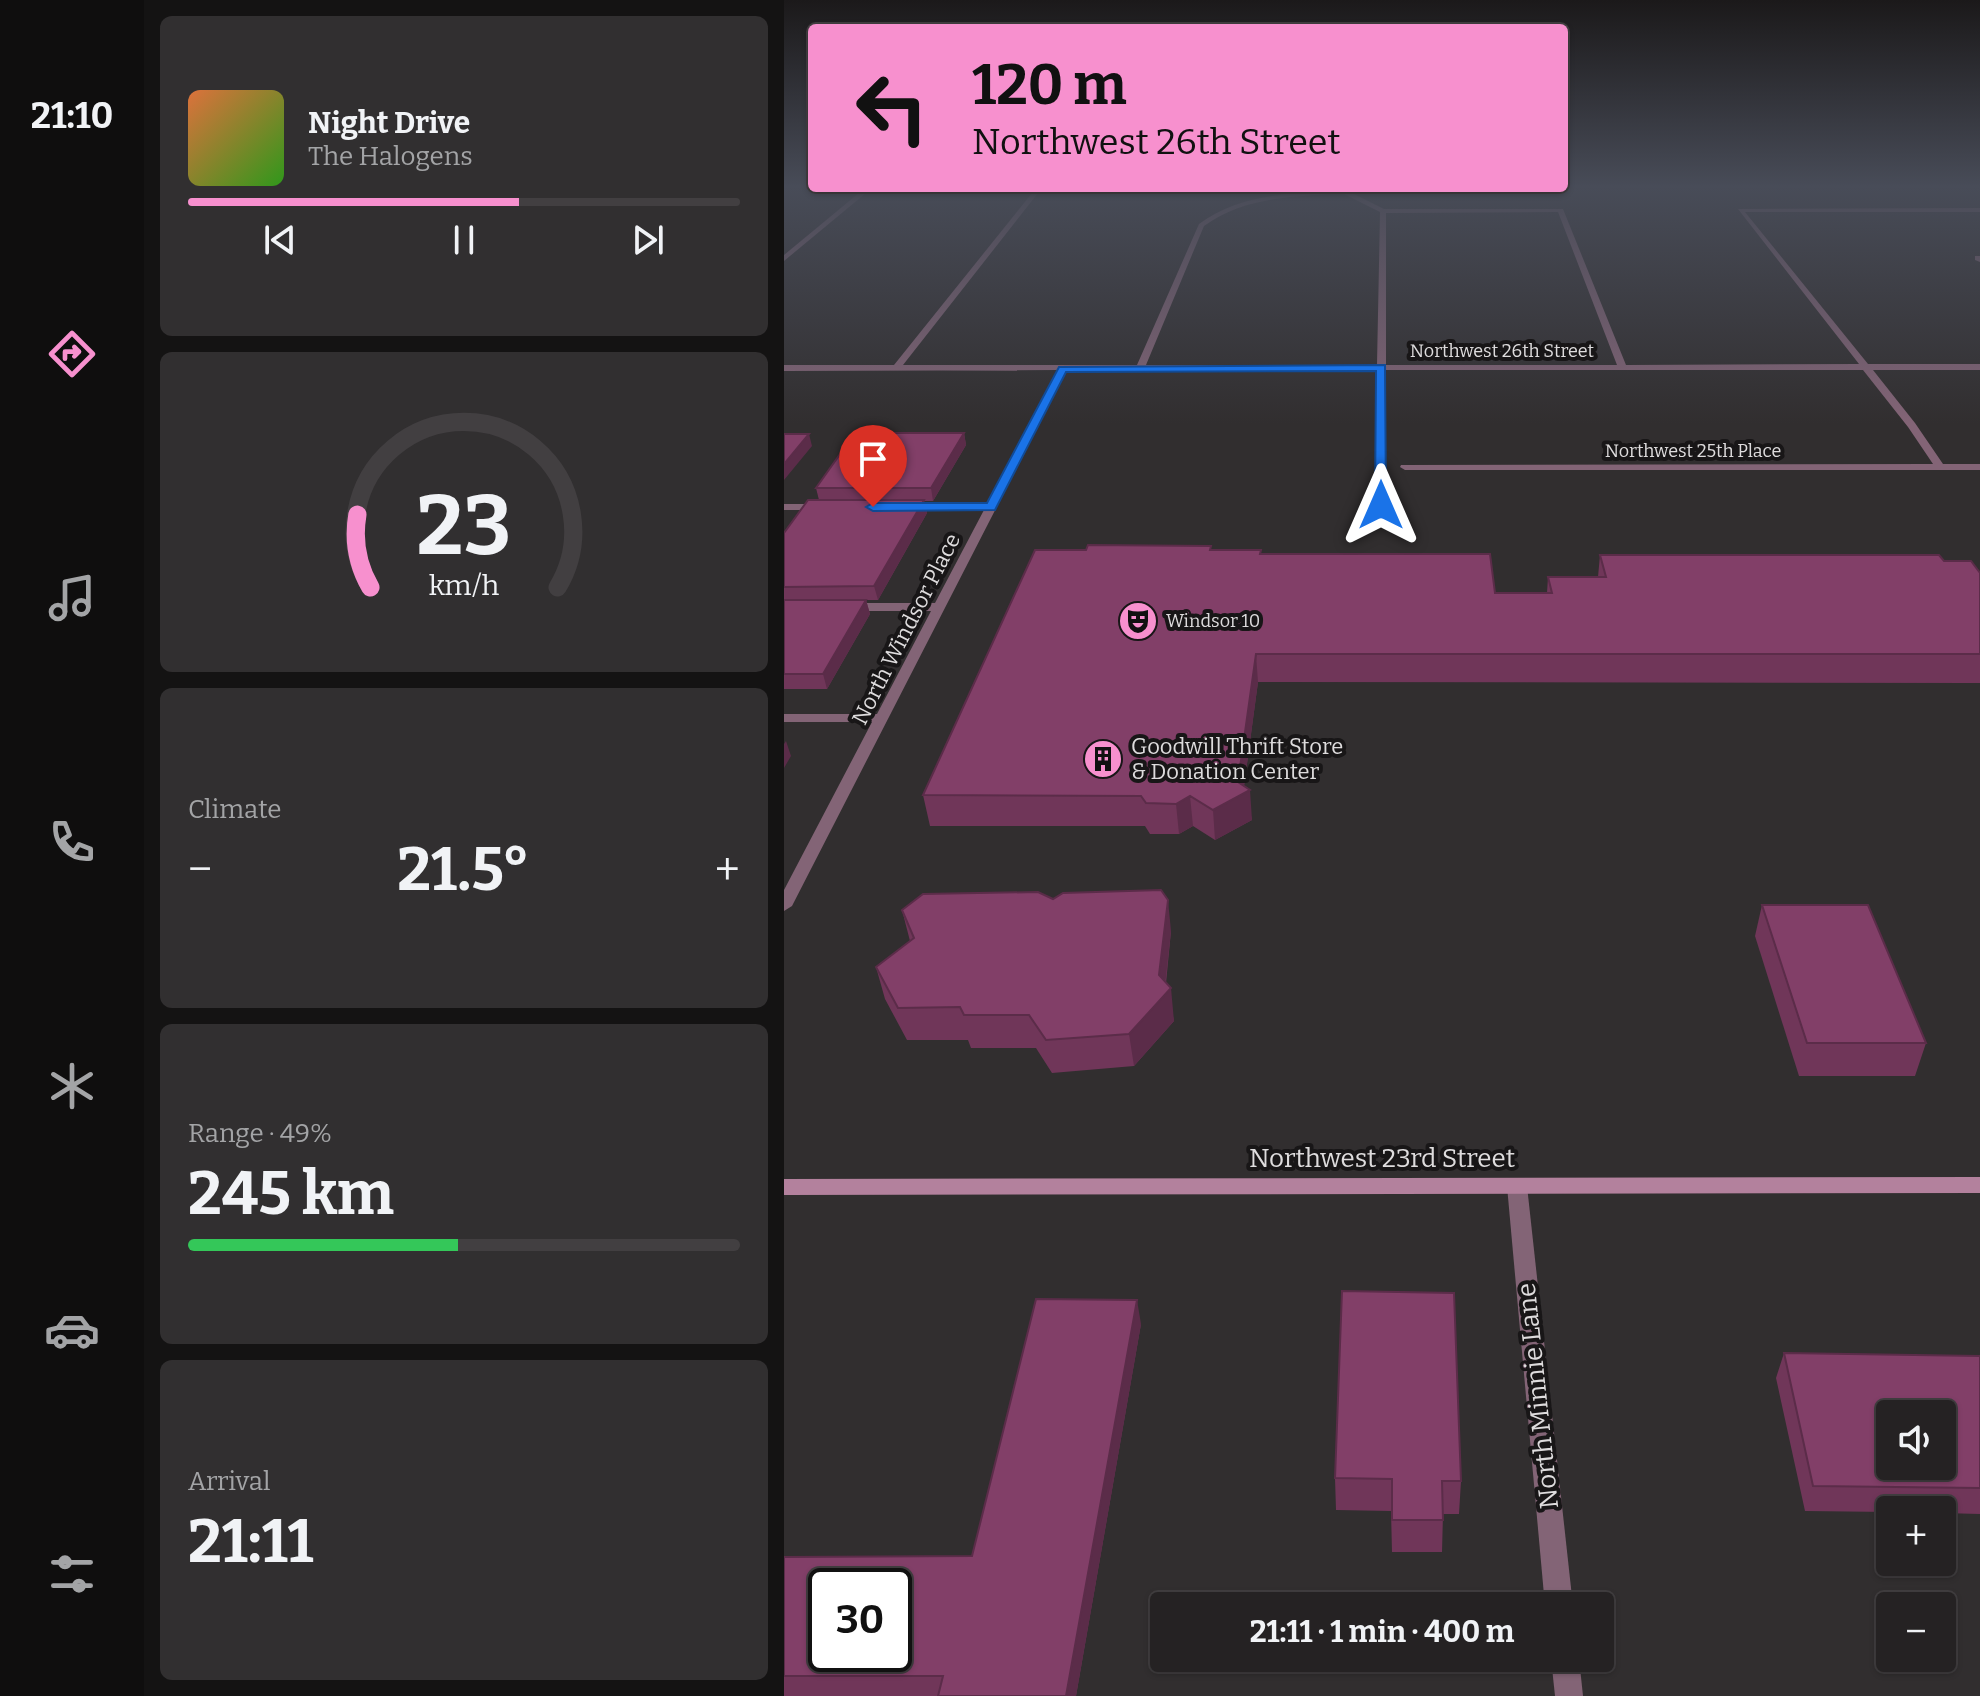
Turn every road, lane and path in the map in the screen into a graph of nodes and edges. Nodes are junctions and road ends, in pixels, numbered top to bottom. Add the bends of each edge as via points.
1 (977, 266) edge
2 (1183, 266) edge
3 (1382, 266) edge
4 (1583, 266) edge
5 (1785, 266) edge
6 (1622, 367) junction
7 (1865, 367) junction
8 (1980, 367) edge
9 (784, 368) edge
10 (896, 368) junction
11 (1140, 368) junction
12 (1381, 368) junction
13 (1063, 369) junction
14 (1405, 467) dead end
15 (1940, 467) junction
16 (1980, 467) edge
17 (1381, 505) dead end
18 (784, 507) edge
19 (832, 507) edge
20 (895, 507) edge
21 (991, 507) junction
22 (831, 607) edge
23 (940, 607) junction
24 (784, 718) edge
25 (883, 718) junction
26 (784, 906) edge
27 (1980, 1185) edge
28 (1517, 1186) junction
29 (784, 1187) edge
30 (1558, 1592) edge
31 (1566, 1672) edge
32 (1569, 1696) edge

1 - 10 street
2 - 11 street
3 - 12 street
4 - 6 street
5 - 7 street
6 - 7 street, Northwest 26th Street
6 - 12 street, Northwest 26th Street
7 - 8 street, Northwest 26th Street
7 - 15 street
9 - 10 street, Northwest 26th Street
10 - 13 street, Northwest 26th Street
11 - 12 street, Northwest 26th Street
11 - 13 street, Northwest 26th Street
12 - 17 street
13 - 21 street, North Windsor Place
14 - 15 street, Northwest 25th Place
15 - 16 street, Northwest 25th Place
18 - 19 street
20 - 21 street
21 - 23 street, North Windsor Place
22 - 23 street
23 - 25 street, North Windsor Place
24 - 25 street
25 - 26 street, North Windsor Place
27 - 28 main road, Northwest 23rd Street
28 - 29 main road, Northwest 23rd Street
28 - 30 street, North Minnie Lane
31 - 32 street

